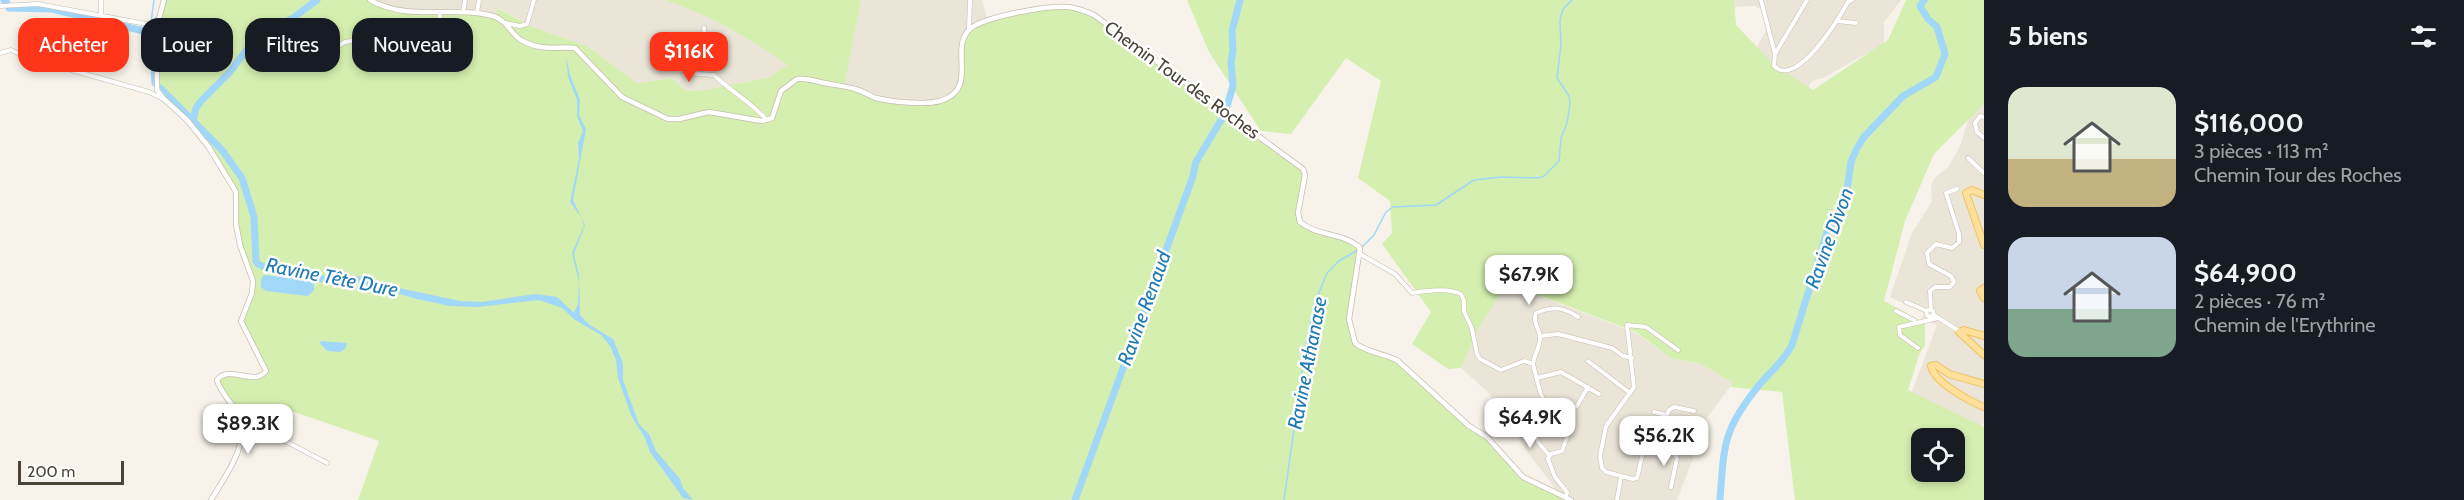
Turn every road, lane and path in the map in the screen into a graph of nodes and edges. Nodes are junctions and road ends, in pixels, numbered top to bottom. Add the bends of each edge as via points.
1 (101, 0) edge
2 (164, 0) edge
3 (370, 0) edge
4 (465, 0) edge
5 (479, 0) edge
6 (534, 0) edge
7 (970, 0) edge
8 (1761, 0) edge
9 (1807, 0) edge
10 (1852, 0) edge
11 (39, 2) edge
12 (0, 6) edge
13 (440, 12) junction
14 (463, 12) junction
15 (477, 13) junction
16 (101, 15) junction
17 (159, 18) edge
18 (1837, 21) junction
19 (141, 23) edge
20 (506, 23) junction
21 (1856, 23) dead end
22 (704, 28) dead end
23 (969, 29) junction
24 (340, 45) edge
25 (0, 53) edge
26 (1775, 54) junction
27 (157, 72) edge
28 (164, 99) junction
29 (1984, 117) edge
30 (767, 120) junction
31 (1984, 138) edge
32 (1968, 158) dead end
33 (1984, 173) edge
34 (1957, 189) dead end
35 (1983, 192) edge
36 (1984, 245) edge
37 (1360, 254) junction
38 (1984, 288) edge
39 (1984, 298) edge
40 (1906, 302) dead end
41 (1929, 310) junction
42 (1896, 311) dead end
43 (1578, 317) dead end
44 (1938, 318) junction
45 (1915, 323) junction
46 (1959, 332) junction
47 (1540, 336) junction
48 (1984, 336) edge
49 (1918, 348) dead end
50 (1678, 350) dead end
51 (1984, 355) edge
52 (1632, 358) junction
53 (1588, 361) dead end
54 (1533, 364) junction
55 (1537, 378) junction
56 (1984, 384) edge
57 (1588, 387) junction
58 (1630, 393) junction
59 (1599, 394) dead end
60 (1984, 407) edge
61 (1551, 411) junction
62 (1694, 411) dead end
63 (1654, 412) dead end
64 (1666, 415) junction
65 (241, 426) junction
66 (1532, 426) dead end
67 (254, 427) junction
68 (242, 434) junction
69 (1657, 439) junction
70 (1549, 455) junction
71 (327, 463) dead end
72 (1621, 476) junction
73 (1671, 487) dead end
74 (1568, 499) edge
75 (211, 500) edge
76 (1617, 500) edge

1 - 16 street
2 - 17 street
3 - 13 street via 393,10
4 - 14 street
5 - 15 street
6 - 20 street via 527,24
7 - 23 street
8 - 26 street
9 - 26 street
10 - 18 street
11 - 12 street
11 - 16 street
13 - 14 street
13 - 24 street via 434,38 391,35
14 - 15 street
15 - 20 street
16 - 19 street
18 - 21 street
18 - 26 street via 1808,57 1786,71 1774,66
20 - 30 street via 529,44 575,48 622,97 657,115 679,119 709,112
22 - 30 street via 705,43 699,49 677,55 678,67 714,75
23 - 30 street via 962,44 963,76 950,97 927,103 878,99 857,89 797,79 781,92 772,118
23 - 37 street, Chemin Tour des Roches via 1038,8 1068,7 1094,15 1303,169 1300,222 1312,230 1352,241 1360,248
25 - 28 street via 12,50
27 - 28 street via 157,86
28 - 65 street via 216,157 236,192 238,234 253,281 241,321 266,371 250,377 228,373 217,380
29 - 31 street via 1980,116 1975,123
32 - 33 street
34 - 41 street via 1946,193 1959,242 1952,248 1936,244 1927,253 1929,264 1952,276 1954,282 1950,287 1930,291
35 - 36 main road via 1966,193
37 - 54 street via 1395,274 1412,293 1427,290 1461,294 1480,359 1501,370 1524,362
37 - 74 street via 1349,319 1355,344 1398,361 1469,426 1486,436 1523,477
38 - 39 main road via 1980,291
40 - 41 street
41 - 44 street
42 - 45 street
43 - 47 street via 1564,308 1539,312 1534,319
44 - 45 street
44 - 46 street
45 - 49 street via 1898,329
46 - 48 main road
46 - 51 main road
47 - 52 street via 1563,335 1612,348
47 - 54 street
50 - 52 street via 1646,327 1628,325
52 - 58 street via 1634,387
53 - 58 street
54 - 55 street
55 - 57 street via 1561,372
55 - 61 street
56 - 60 main road via 1931,366 1946,384
57 - 59 street
57 - 61 street via 1577,406
58 - 72 street via 1606,426 1600,456 1602,468
61 - 70 street via 1566,416 1572,423 1562,451
62 - 64 street via 1672,405
63 - 64 street
64 - 69 street
65 - 67 street
65 - 68 street
66 - 70 street
67 - 68 street
67 - 71 street
68 - 75 street via 234,459
69 - 72 street via 1644,448 1637,477
69 - 73 street via 1668,440 1677,458
70 - 74 street via 1555,477
72 - 76 street

